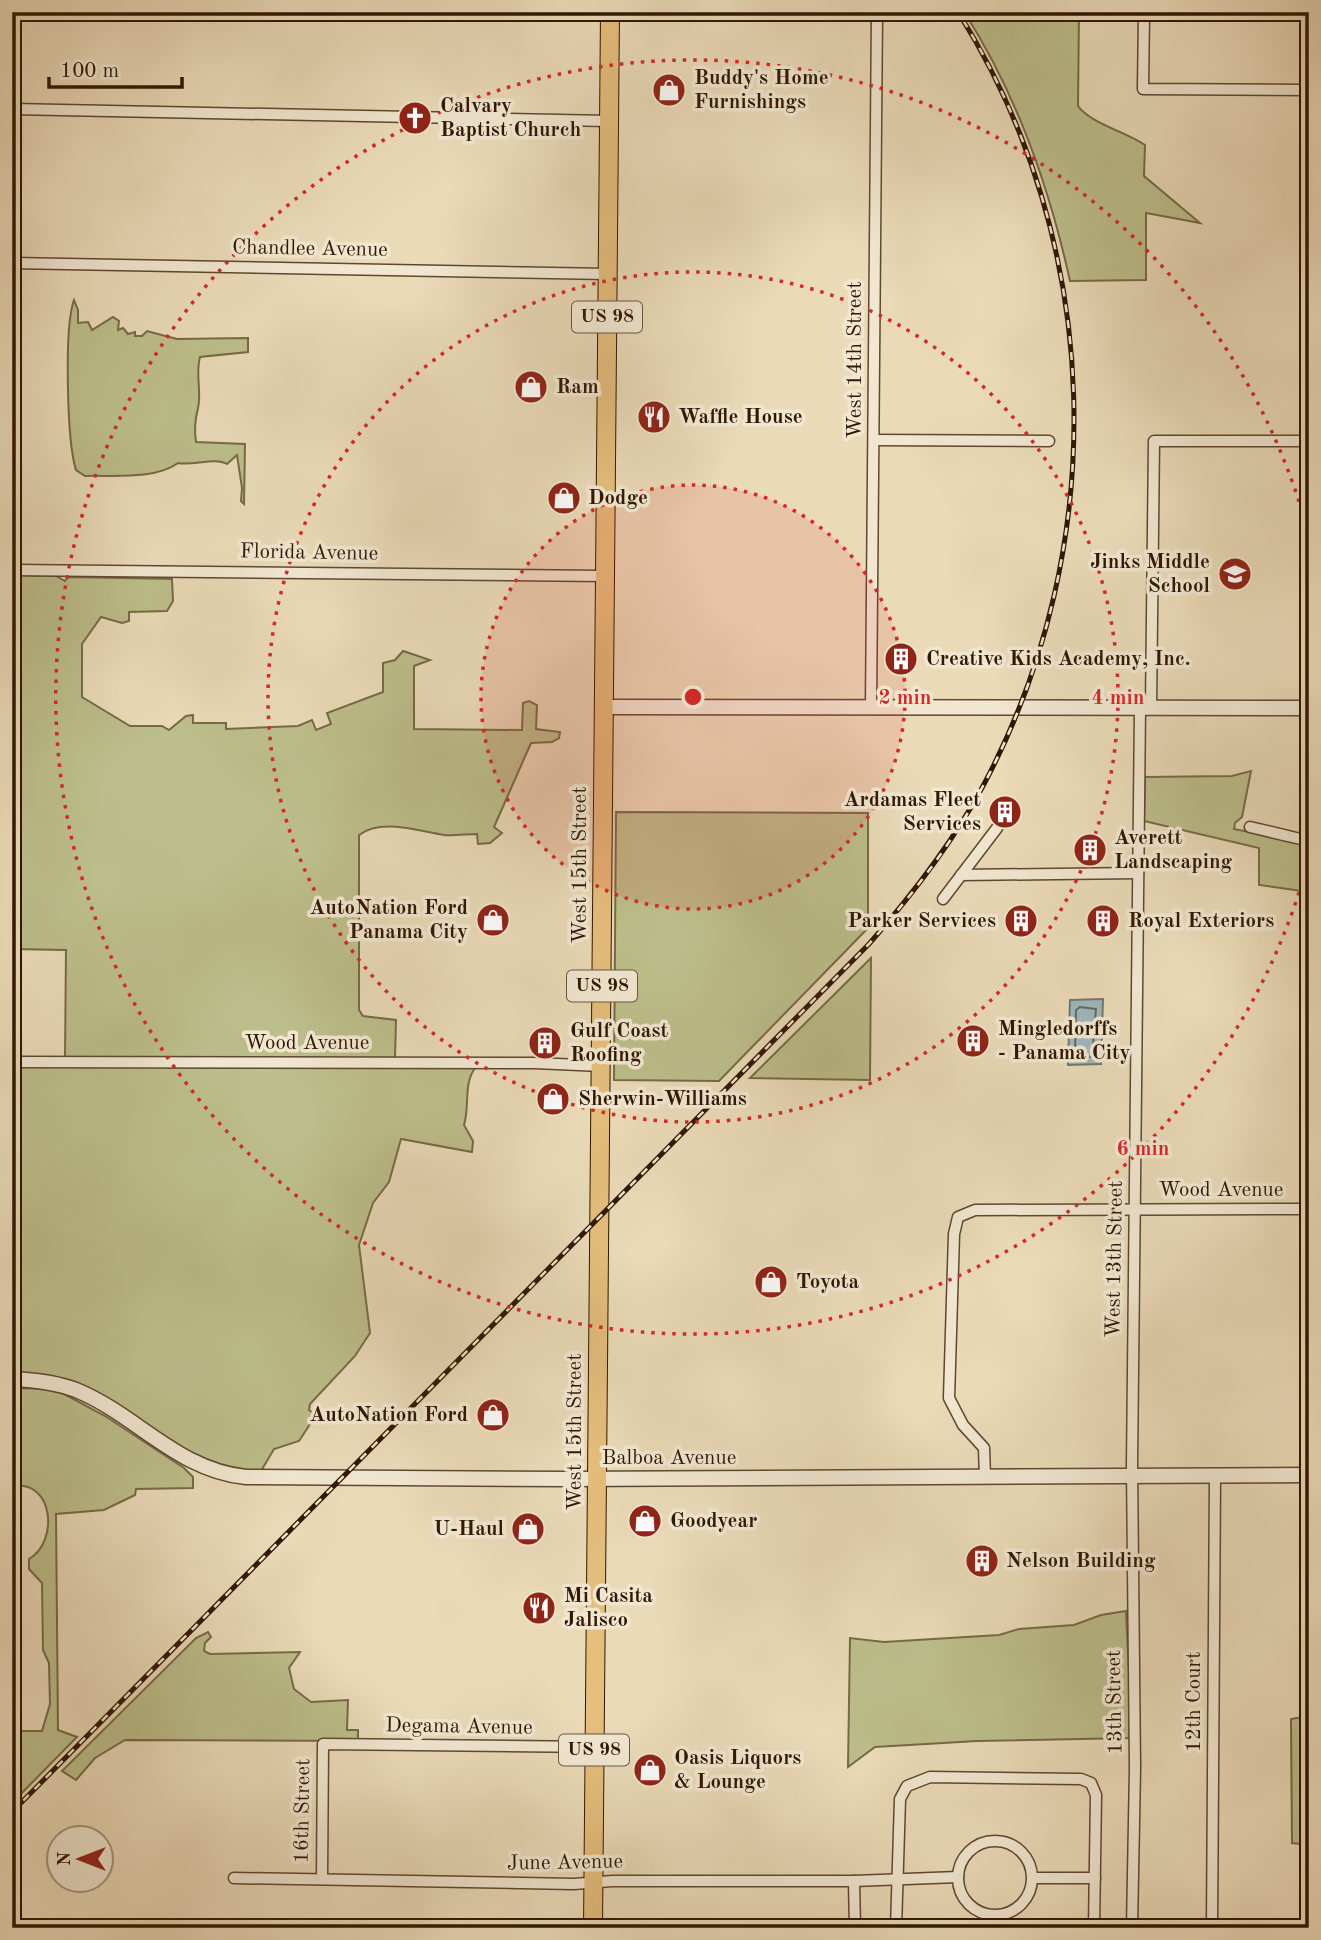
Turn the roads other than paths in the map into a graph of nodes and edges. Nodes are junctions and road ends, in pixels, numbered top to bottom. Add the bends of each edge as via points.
1 (610, 12) edge
2 (877, 12) edge
3 (1144, 12) edge
4 (1309, 90) edge
5 (12, 109) edge
6 (609, 121) junction
7 (12, 262) edge
8 (608, 274) junction
9 (874, 440) junction
10 (1049, 441) dead end
11 (1309, 441) edge
12 (12, 570) edge
13 (605, 576) junction
14 (604, 707) junction
15 (871, 708) junction
16 (1146, 708) junction
17 (1309, 708) edge
18 (1250, 827) dead end
19 (997, 828) dead end
20 (1309, 841) edge
21 (1138, 873) junction
22 (961, 875) junction
23 (943, 899) dead end
24 (12, 1062) edge
25 (601, 1066) junction
26 (1309, 1209) edge
27 (1134, 1210) junction
28 (12, 1379) edge
29 (1309, 1475) edge
30 (1132, 1476) junction
31 (1215, 1476) junction
32 (985, 1477) junction
33 (597, 1479) junction
34 (323, 1744) joint
35 (594, 1748) junction
36 (958, 1877) junction
37 (234, 1878) dead end
38 (1032, 1878) junction
39 (1095, 1878) junction
40 (321, 1879) junction
41 (897, 1879) junction
42 (854, 1881) junction
43 (593, 1882) junction
44 (593, 1928) edge
45 (855, 1928) edge
46 (896, 1928) edge
47 (1094, 1928) edge
48 (1132, 1928) edge
49 (1212, 1928) edge

1 - 6 highway, West 15th Street / US 98
2 - 9 street, West 14th Street
3 - 4 street via 1143,89
5 - 6 street
6 - 8 highway, West 15th Street / US 98
7 - 8 street, Chandlee Avenue
8 - 13 highway, West 15th Street / US 98
9 - 10 street
9 - 15 street, West 14th Street
11 - 16 street, West 13th Street via 1154,441
12 - 13 street, Florida Avenue
13 - 14 highway, West 15th Street / US 98
14 - 15 street
14 - 25 highway, West 15th Street / US 98
15 - 16 street
16 - 17 street
16 - 21 street, West 13th Street
18 - 20 street
19 - 22 street
21 - 22 street
21 - 27 street, West 13th Street
22 - 23 street
24 - 25 street, Wood Avenue
25 - 33 highway, West 15th Street / US 98
26 - 27 street, Wood Avenue
27 - 30 street, West 13th Street
27 - 32 street, Wood Avenue via 975,1210 958,1217 949,1398 963,1425 984,1448
28 - 33 street, Balboa Avenue via 49,1382 79,1392 186,1461 230,1475
29 - 31 street, Balboa Avenue
30 - 31 street, Balboa Avenue
30 - 32 street, Balboa Avenue
30 - 48 street, 13th Street
31 - 49 street, 12th Court
32 - 33 street, Balboa Avenue
33 - 35 highway, West 15th Street / US 98
34 - 35 street, Degama Avenue
34 - 40 street, 16th Street
35 - 43 highway, West 15th Street / US 98
36 - 38 street via 962,1859 971,1849 993,1840 1019,1849 1031,1866
36 - 38 street via 970,1905 995,1915 1023,1904
36 - 41 street, June Avenue
37 - 40 street, June Avenue
38 - 39 street
39 - 41 street via 1096,1795 1087,1780 930,1777 912,1783 900,1799
39 - 47 street
40 - 43 street, June Avenue
41 - 42 street, June Avenue
41 - 46 street
42 - 43 street, June Avenue
42 - 45 street
43 - 44 highway, West 15th Street / US 98

